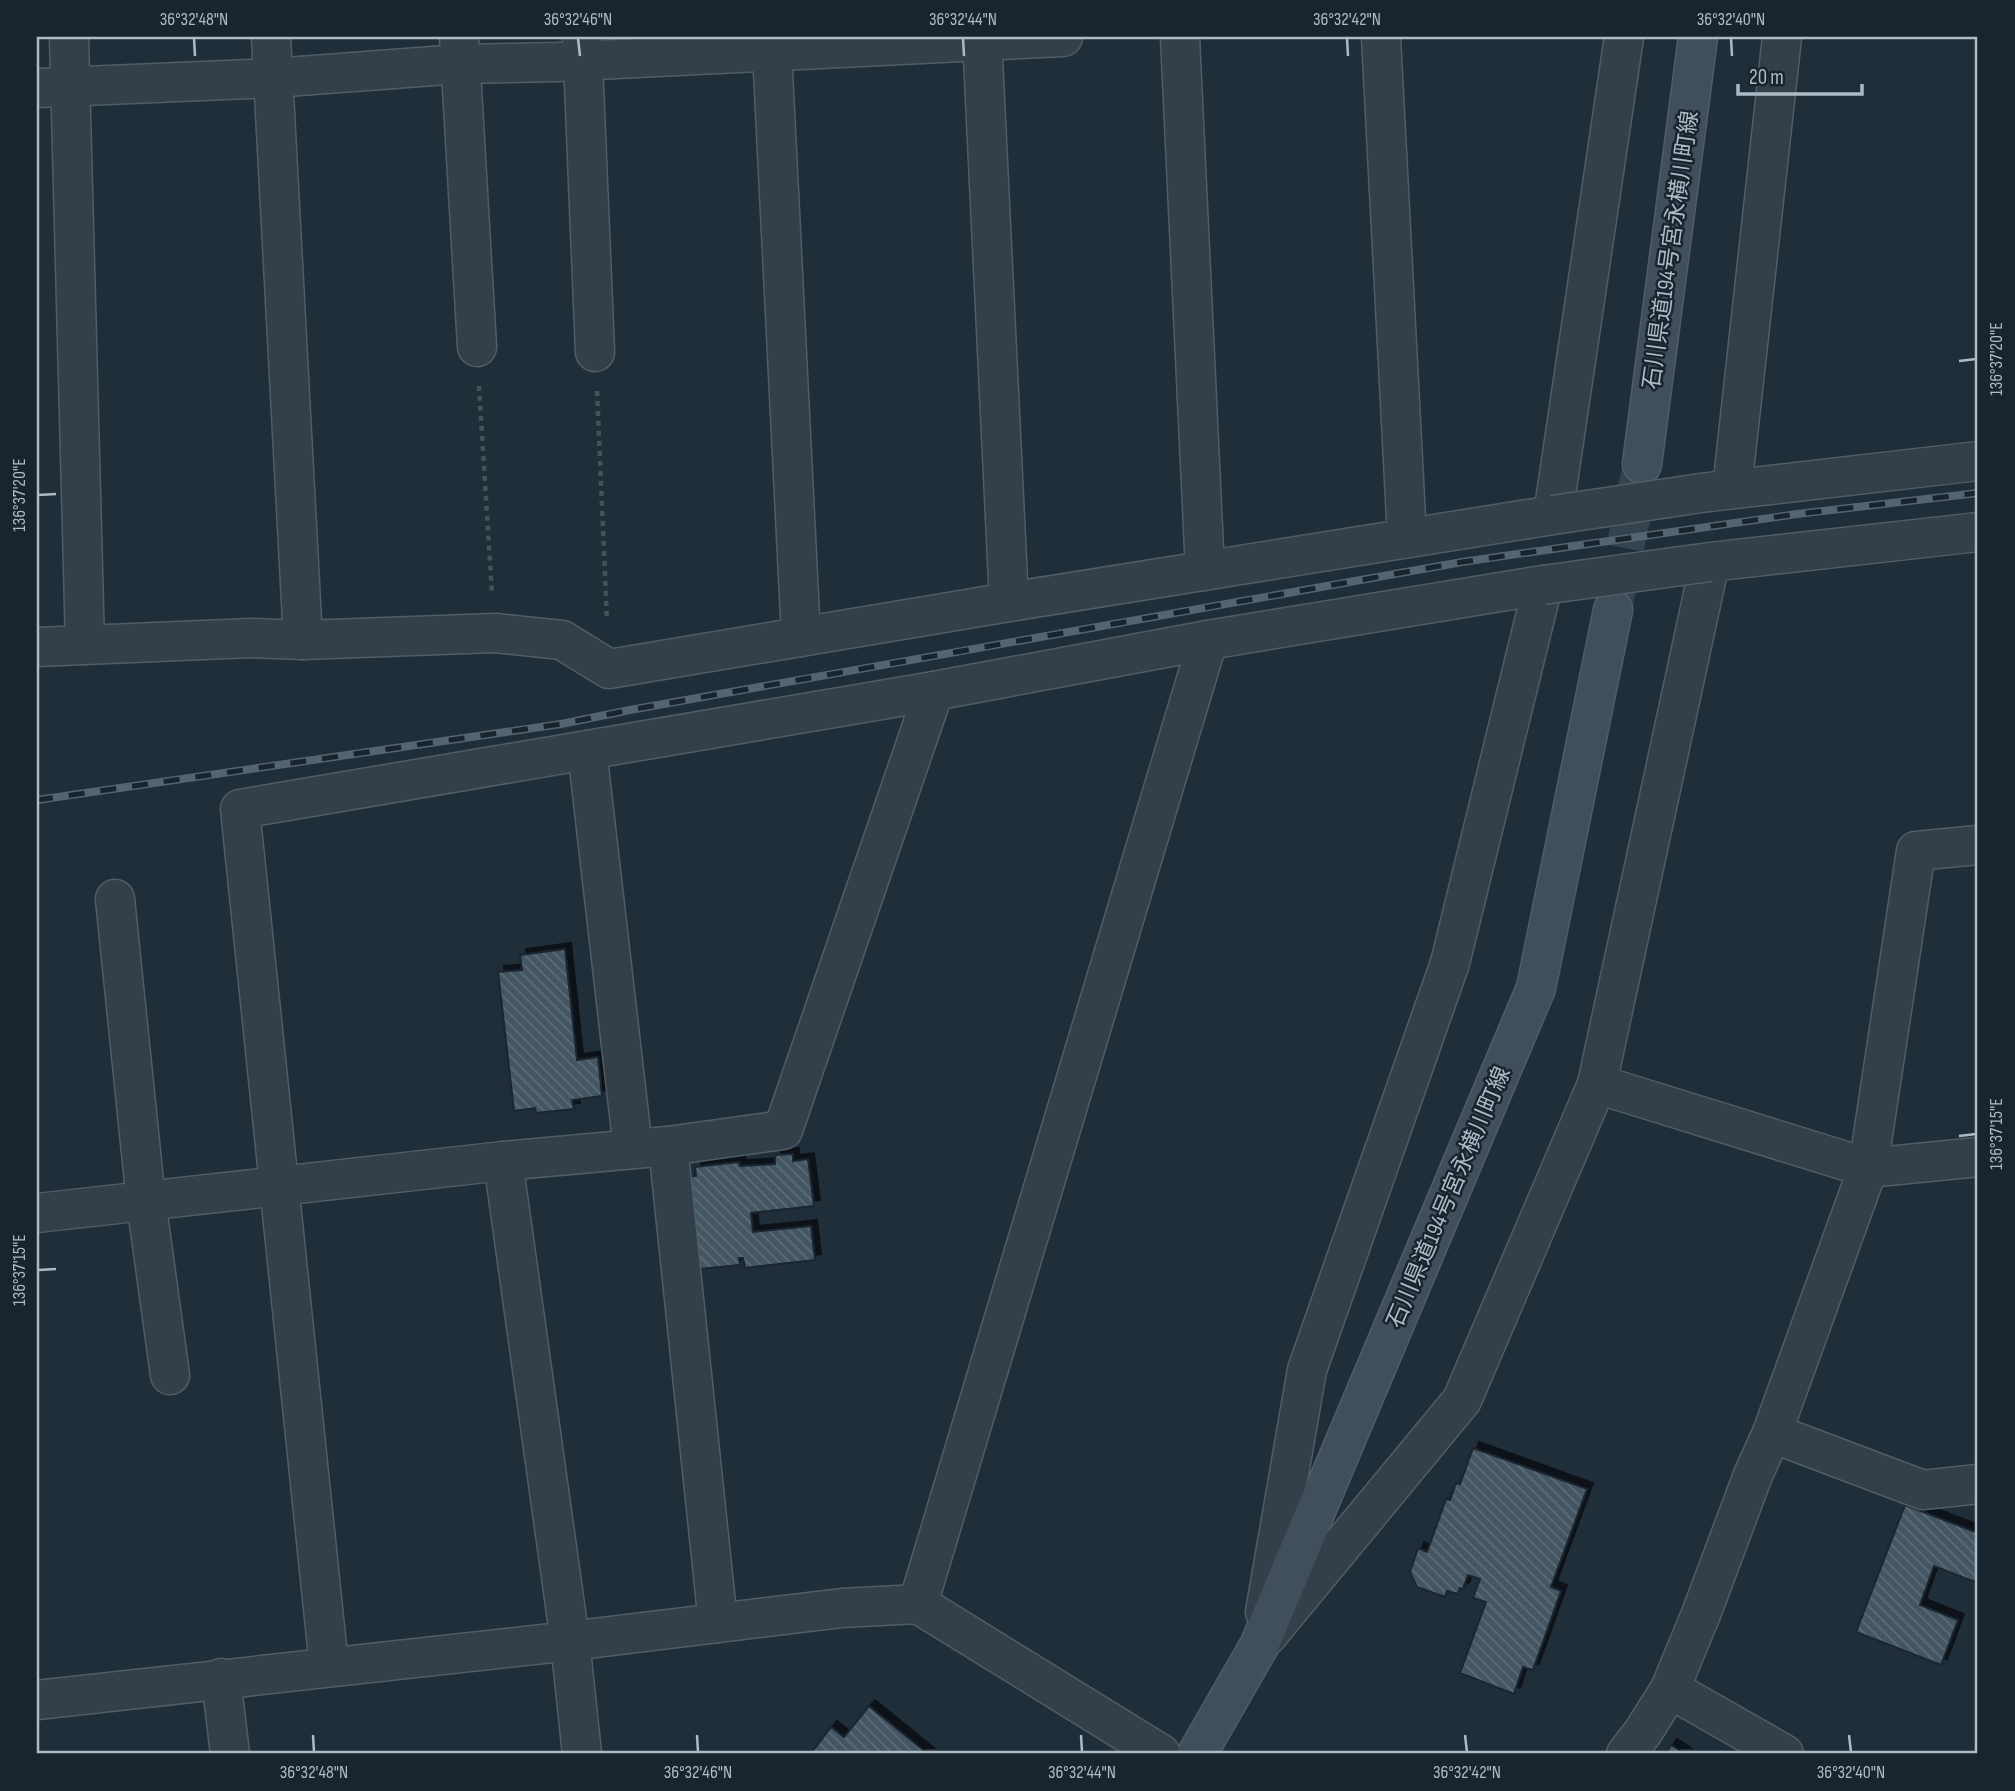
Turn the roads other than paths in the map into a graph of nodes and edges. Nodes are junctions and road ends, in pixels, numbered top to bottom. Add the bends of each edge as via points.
1 (69, 37) edge
2 (271, 37) edge
3 (1063, 37) edge
4 (1180, 37) edge
5 (1381, 37) edge
6 (1624, 37) edge
7 (1699, 37) edge
8 (1782, 37) edge
9 (982, 39) edge
10 (582, 49) edge
11 (459, 51) edge
12 (772, 51) junction
13 (273, 78) junction
14 (54, 88) edge
15 (477, 347) road end
16 (595, 352) road end
17 (1978, 461) edge
18 (1642, 464) tunnel mouth
19 (1720, 491) junction
20 (1553, 515) junction
21 (1978, 532) edge
22 (1406, 538) junction
23 (1710, 562) junction
24 (1206, 571) junction
25 (1542, 585) junction
26 (1009, 603) junction
27 (1613, 610) tunnel mouth
28 (802, 637) junction
29 (303, 640) junction
30 (1208, 640) junction
31 (85, 645) junction
32 (37, 647) edge
33 (934, 691) junction
34 (587, 750) junction
35 (1978, 845) edge
36 (115, 899) dead end
37 (1597, 1084) junction
38 (650, 1147) junction
39 (1978, 1157) edge
40 (503, 1161) junction
41 (1868, 1168) junction
42 (278, 1186) junction
43 (146, 1201) junction
44 (37, 1213) edge
45 (170, 1375) dead end
46 (1772, 1433) junction
47 (1978, 1483) edge
48 (918, 1604) junction
49 (718, 1623) junction
50 (569, 1641) junction
51 (1259, 1646) junction
52 (329, 1666) junction
53 (221, 1678) junction
54 (1670, 1689) junction
55 (37, 1700) edge
56 (230, 1754) edge
57 (582, 1754) edge
58 (1161, 1754) edge
59 (1197, 1754) edge
60 (1626, 1754) edge
61 (1784, 1754) edge

1 - 14 street
2 - 13 street
3 - 9 street
4 - 24 street
5 - 22 street
6 - 20 street
7 - 18 main road, 石川県道194号宮永横川町線
8 - 19 street
9 - 12 street
9 - 26 street
10 - 11 street
10 - 12 street
10 - 16 street
11 - 13 street
11 - 15 street
12 - 28 street
13 - 14 street
13 - 29 street
14 - 31 street
17 - 19 street
19 - 20 street, bridge
20 - 22 street
21 - 23 street
22 - 24 street
23 - 25 street, bridge
23 - 37 street
24 - 26 street
25 - 30 street
25 - 51 street via 1450,963 1307,1370
26 - 28 street
27 - 51 main road, 石川県道194号宮永横川町線 via 1536,988
28 - 29 street via 609,669 562,640 495,633
29 - 31 street
30 - 33 street
30 - 48 street
31 - 32 street
33 - 34 street
33 - 38 street via 783,1130
34 - 38 street
34 - 42 street via 240,809
35 - 41 street via 1916,851
36 - 43 street
37 - 41 street
37 - 51 street via 1462,1400
38 - 40 street
38 - 49 street
39 - 41 street
40 - 42 street
40 - 50 street
41 - 46 street
42 - 43 street
42 - 52 street
43 - 44 street
43 - 45 street
46 - 47 street via 1923,1490
46 - 54 street
48 - 49 street
48 - 58 street
49 - 50 street
50 - 52 street
50 - 57 street
51 - 59 main road, 石川県道194号宮永横川町線
52 - 53 street
53 - 55 street
53 - 56 street
54 - 60 street
54 - 61 street

